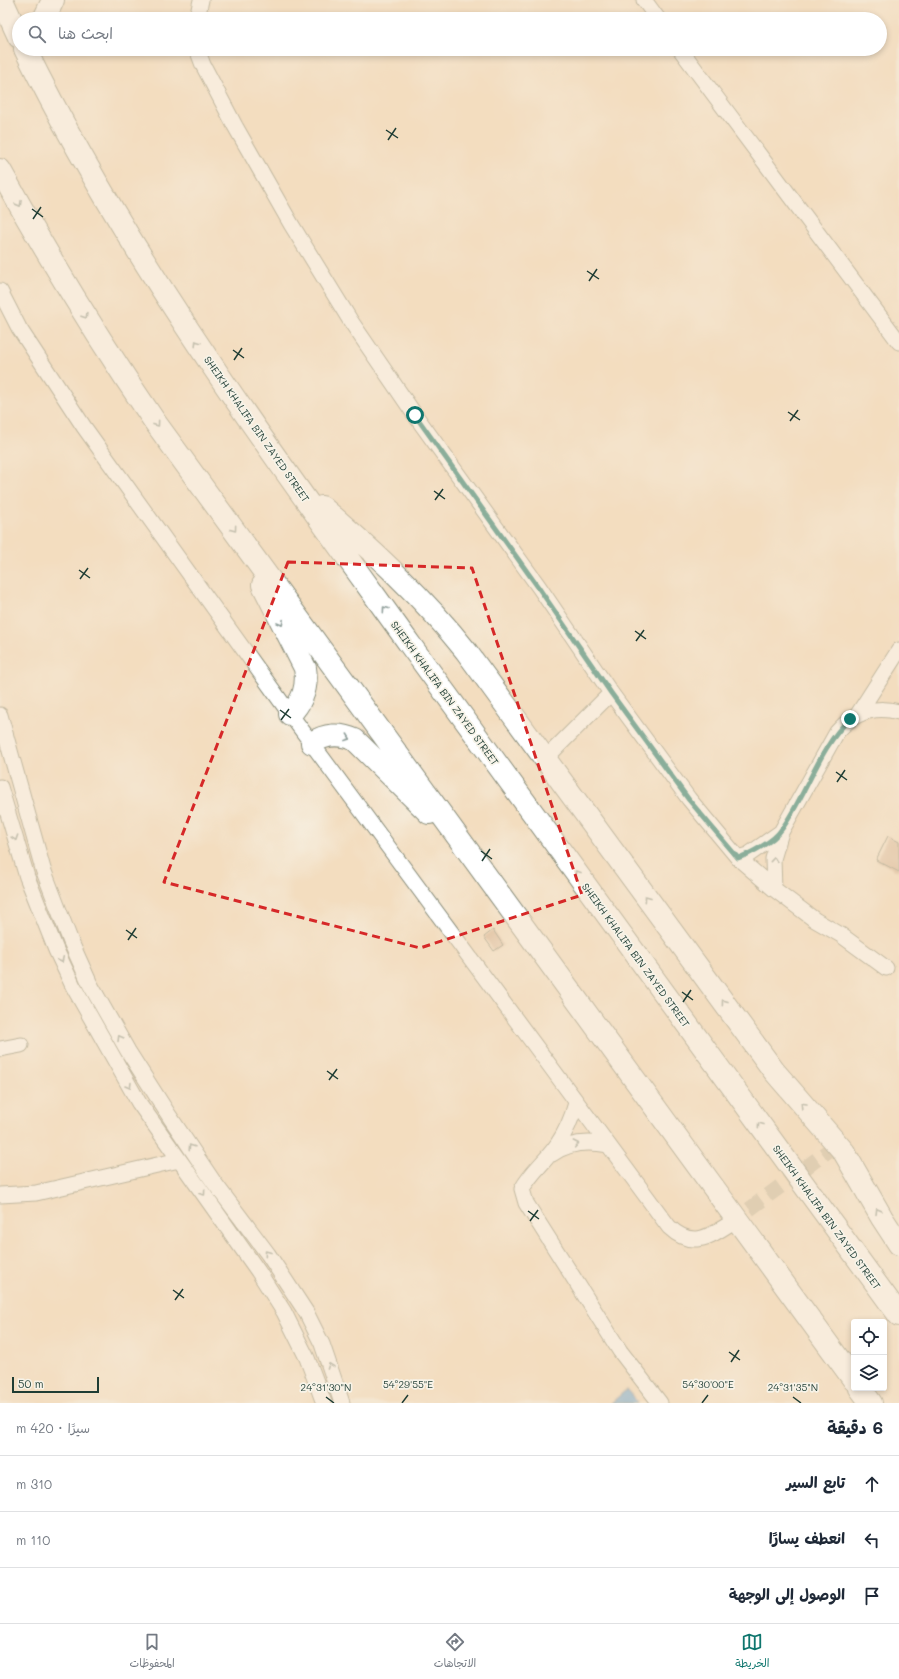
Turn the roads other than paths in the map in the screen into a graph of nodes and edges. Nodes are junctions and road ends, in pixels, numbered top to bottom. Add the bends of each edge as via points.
1 (2, 0) edge
2 (53, 0) edge
3 (201, 0) edge
4 (644, 0) edge
5 (47, 12) edge
6 (198, 12) edge
7 (653, 12) edge
8 (12, 21) edge
9 (31, 56) edge
10 (200, 56) edge
11 (685, 56) edge
12 (0, 170) edge
13 (0, 291) edge
14 (899, 342) edge
15 (296, 485) junction
16 (248, 549) junction
17 (899, 650) edge
18 (611, 693) junction
19 (899, 712) edge
20 (290, 714) junction
21 (858, 714) junction
22 (0, 715) edge
23 (312, 743) junction
24 (545, 759) junction
25 (0, 787) edge
26 (781, 832) junction
27 (461, 840) junction
28 (738, 858) junction
29 (774, 889) junction
30 (886, 968) dead end
31 (21, 1045) dead end
32 (0, 1049) edge
33 (576, 1103) junction
34 (608, 1145) junction
35 (548, 1157) junction
36 (179, 1160) junction
37 (0, 1195) edge
38 (731, 1223) tunnel mouth
39 (899, 1244) edge
40 (899, 1315) edge
41 (851, 1376) edge
42 (862, 1391) edge
43 (324, 1403) edge
44 (342, 1403) edge
45 (660, 1403) edge
46 (871, 1403) edge

1 - 8 highway
2 - 5 highway
3 - 6 street
4 - 7 street
15 -> 9 highway, SHEIKH KHALIFA BIN ZAYED STREET via 200,349 147,266 88,169
10 - 18 street via 235,126 350,320
11 - 14 street
12 -> 16 highway via 58,273 123,374
13 - 20 street via 19,328 84,426
15 - 24 highway via 372,550 430,608 466,651
40 -> 15 highway, SHEIKH KHALIFA BIN ZAYED STREET
16 -> 20 highway via 265,591 305,668 304,694
16 - 27 highway
17 - 21 street
18 - 24 street
18 - 28 street via 689,800
19 - 21 street via 876,709
20 - 23 street
21 - 26 street via 837,732
44 -> 22 street via 322,1344 306,1312 170,1116 128,1051 90,984 43,869
23 -> 27 highway via 333,735 355,740 412,798
23 - 33 street
39 -> 24 highway via 852,1165 774,1071
25 -> 36 street via 27,877 73,986 139,1103
26 - 28 street via 748,855
29 -> 26 street via 773,859
27 - 41 highway
28 - 29 street
29 - 30 street
31 - 32 street
33 - 34 street
33 - 35 street via 565,1132
35 -> 34 street via 558,1150 583,1142
34 - 38 street via 669,1227 679,1236 692,1240 706,1238
35 - 45 street via 528,1178 522,1189 526,1202 620,1351
36 - 37 street via 36,1193
36 -> 43 street via 284,1312 308,1358
42 - 46 highway

